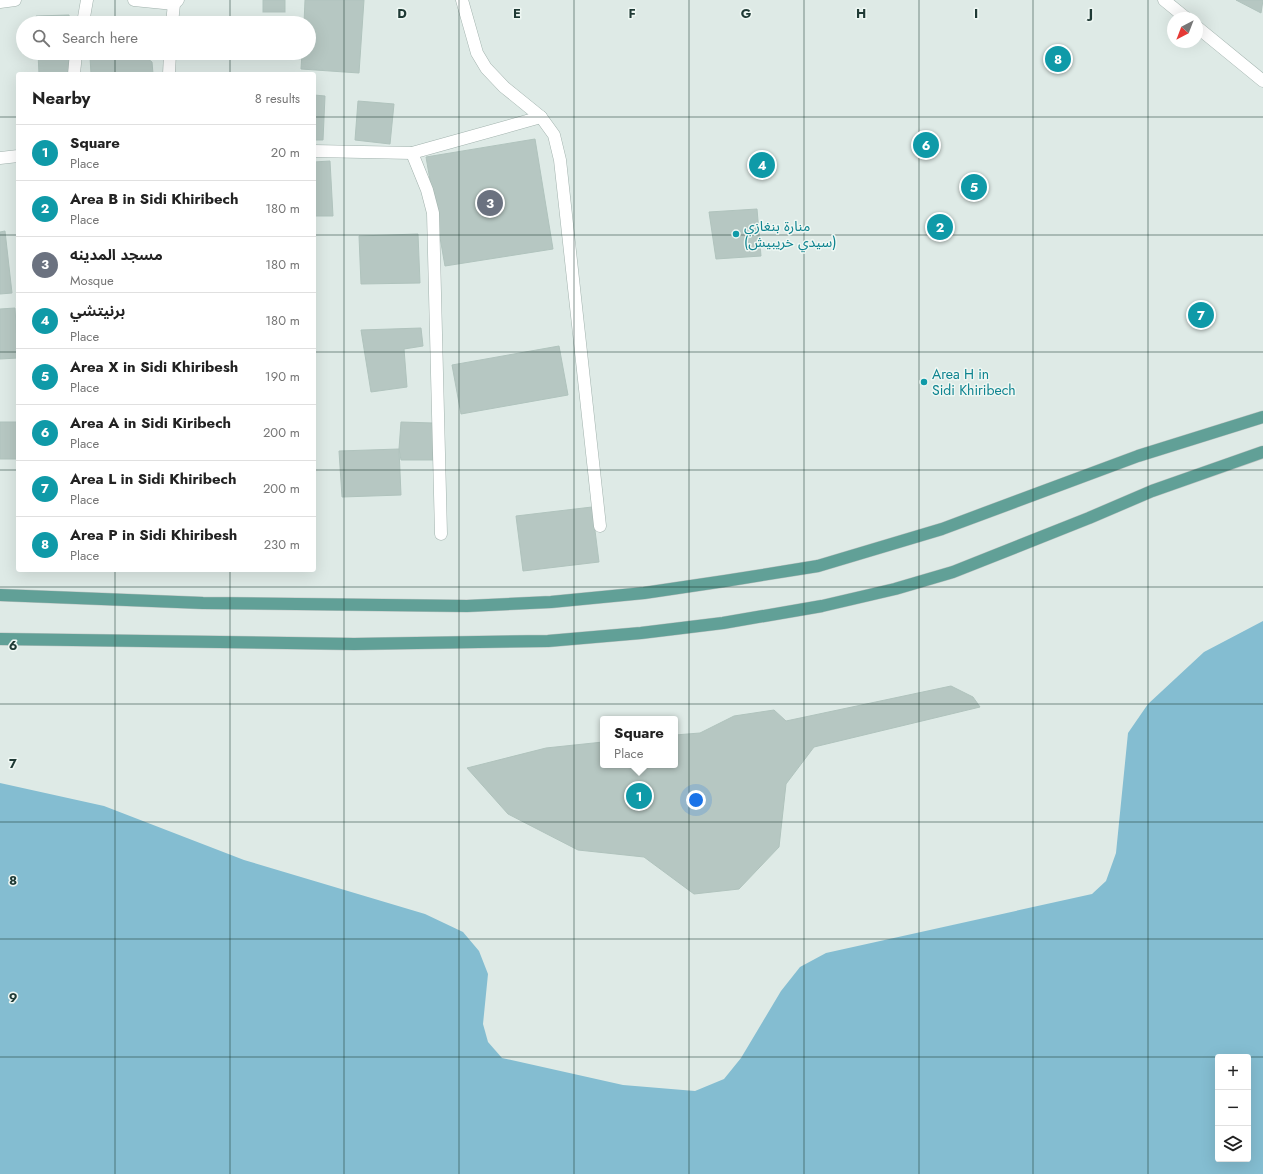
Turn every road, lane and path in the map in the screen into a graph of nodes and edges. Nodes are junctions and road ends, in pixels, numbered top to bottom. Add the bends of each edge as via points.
1 (16, 0) edge
2 (87, 0) edge
3 (134, 0) edge
4 (462, 0) edge
5 (1164, 0) edge
6 (0, 2) edge
7 (176, 2) edge
8 (1179, 12) edge
9 (84, 16) edge
10 (173, 16) edge
11 (1203, 32) edge
12 (75, 60) edge
13 (170, 60) edge
14 (74, 72) edge
15 (169, 72) edge
16 (1263, 80) edge
17 (541, 117) junction
18 (316, 151) edge
19 (412, 152) junction
20 (16, 156) edge
21 (0, 158) edge
22 (1263, 417) edge
23 (1263, 452) edge
24 (600, 526) dead end
25 (441, 534) dead end
26 (0, 595) edge
27 (0, 639) edge

1 - 6 street
2 - 9 street
3 - 7 street
4 - 17 street via 478,53 486,68 504,87
5 - 8 street
7 - 10 street
11 - 16 street
12 - 14 street
13 - 15 street
17 - 19 street
17 - 24 street via 554,135 560,160
18 - 19 street
19 - 25 street via 427,190 432,213
20 - 21 street
22 - 26 main road via 1138,456 942,529 818,566 644,593 551,602 467,606 203,603
23 - 27 main road via 1152,491 953,572 822,606 723,623 540,641 354,644

